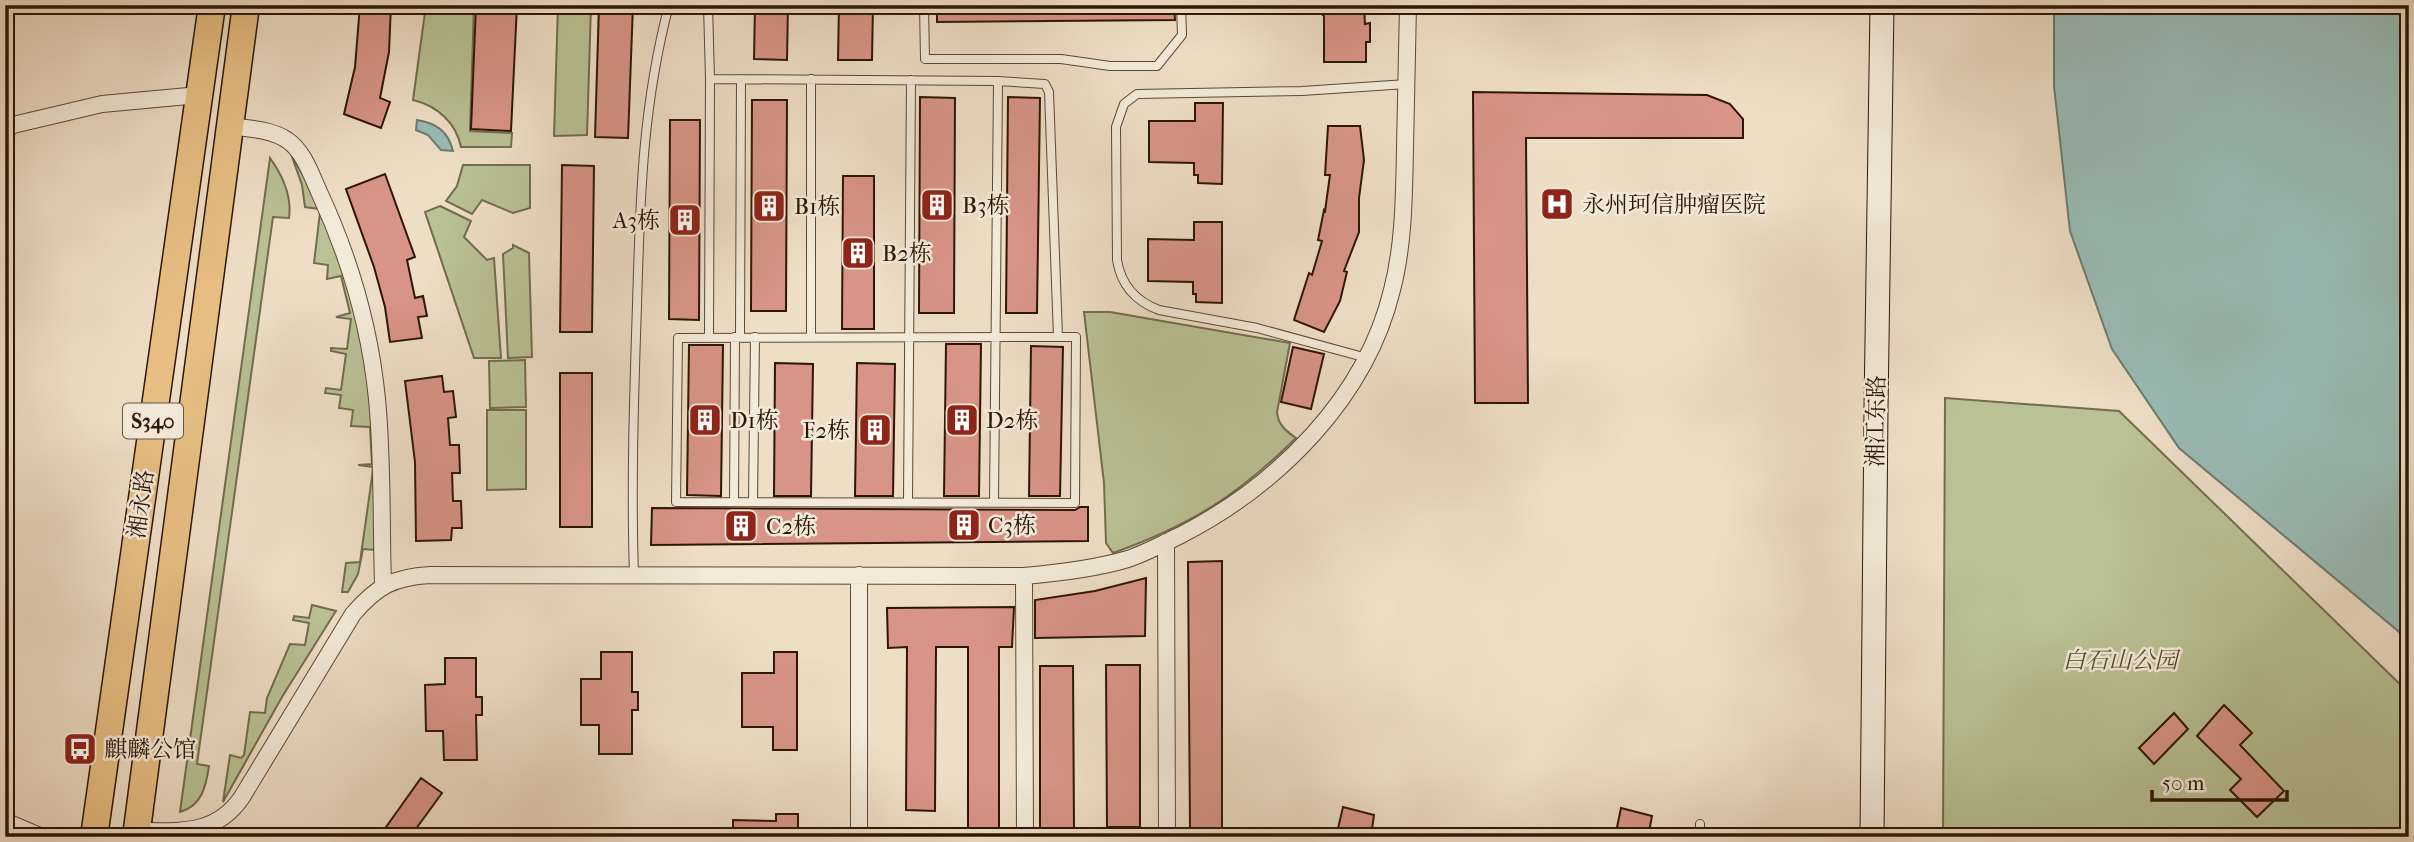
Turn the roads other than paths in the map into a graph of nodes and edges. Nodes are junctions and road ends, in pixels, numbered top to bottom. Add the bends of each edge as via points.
1 (212, 5) edge
2 (246, 5) edge
3 (669, 5) edge
4 (708, 5) edge
5 (925, 5) edge
6 (1181, 5) edge
7 (1409, 5) edge
8 (1882, 5) edge
9 (710, 79) junction
10 (741, 79) junction
11 (811, 79) junction
12 (911, 80) junction
13 (998, 82) junction
14 (1407, 84) junction
15 (199, 95) junction
16 (231, 126) junction
17 (5, 131) edge
18 (709, 337) junction
19 (738, 337) junction
20 (755, 337) junction
21 (811, 337) junction
22 (910, 337) junction
23 (997, 337) junction
24 (1058, 337) junction
25 (1367, 358) junction
26 (908, 501) junction
27 (734, 502) junction
28 (753, 502) junction
29 (995, 502) junction
30 (1166, 542) junction
31 (634, 575) junction
32 (859, 575) junction
33 (1024, 576) junction
34 (383, 585) junction
35 (5, 821) edge
36 (1700, 824) dead end
37 (136, 834) edge
38 (41, 837) edge
39 (94, 837) edge
40 (859, 837) edge
41 (1025, 837) edge
42 (1167, 837) edge
43 (1700, 837) edge
44 (1872, 837) edge

1 - 15 main road, 湘永路 / S340
2 - 16 main road, 湘永路 / S340
3 - 31 lane via 641,169
4 - 9 lane
5 - 6 lane via 925,60 1061,59 1110,66 1157,66 1182,36
7 - 14 street
8 - 44 main road, 湘江东路
9 - 10 lane
9 - 18 lane
10 - 11 lane
10 - 19 lane
11 - 12 lane
11 - 21 lane
12 - 13 lane
12 - 22 lane
13 - 23 lane
13 - 24 lane via 1040,83 1048,88
14 - 25 street via 1398,255 1381,329
14 - 25 lane via 1302,92 1137,94 1124,104 1116,127 1117,260 1125,286 1135,297 1158,310 1257,328
15 - 17 street via 102,104 13,125
15 - 39 main road, 湘永路 / S340
16 - 34 street via 277,135 295,147 343,248 366,331 377,398
16 - 37 main road, 湘永路 / S340
18 - 19 lane
18 - 27 lane via 678,338 676,502
19 - 20 lane
19 - 27 lane
20 - 21 lane
20 - 28 lane
21 - 22 lane
22 - 23 lane
22 - 26 lane
23 - 24 lane
23 - 29 lane
24 - 29 lane via 1076,337 1075,503
25 - 30 street via 1338,405 1273,473 1198,526
26 - 28 lane
26 - 29 lane
27 - 28 lane
30 - 33 street via 1096,567
30 - 42 street
31 - 32 street
31 - 34 street via 430,575
32 - 33 street
32 - 40 street
33 - 41 street
34 - 37 street via 353,614 227,816 190,830
35 - 38 street
36 - 43 lane

